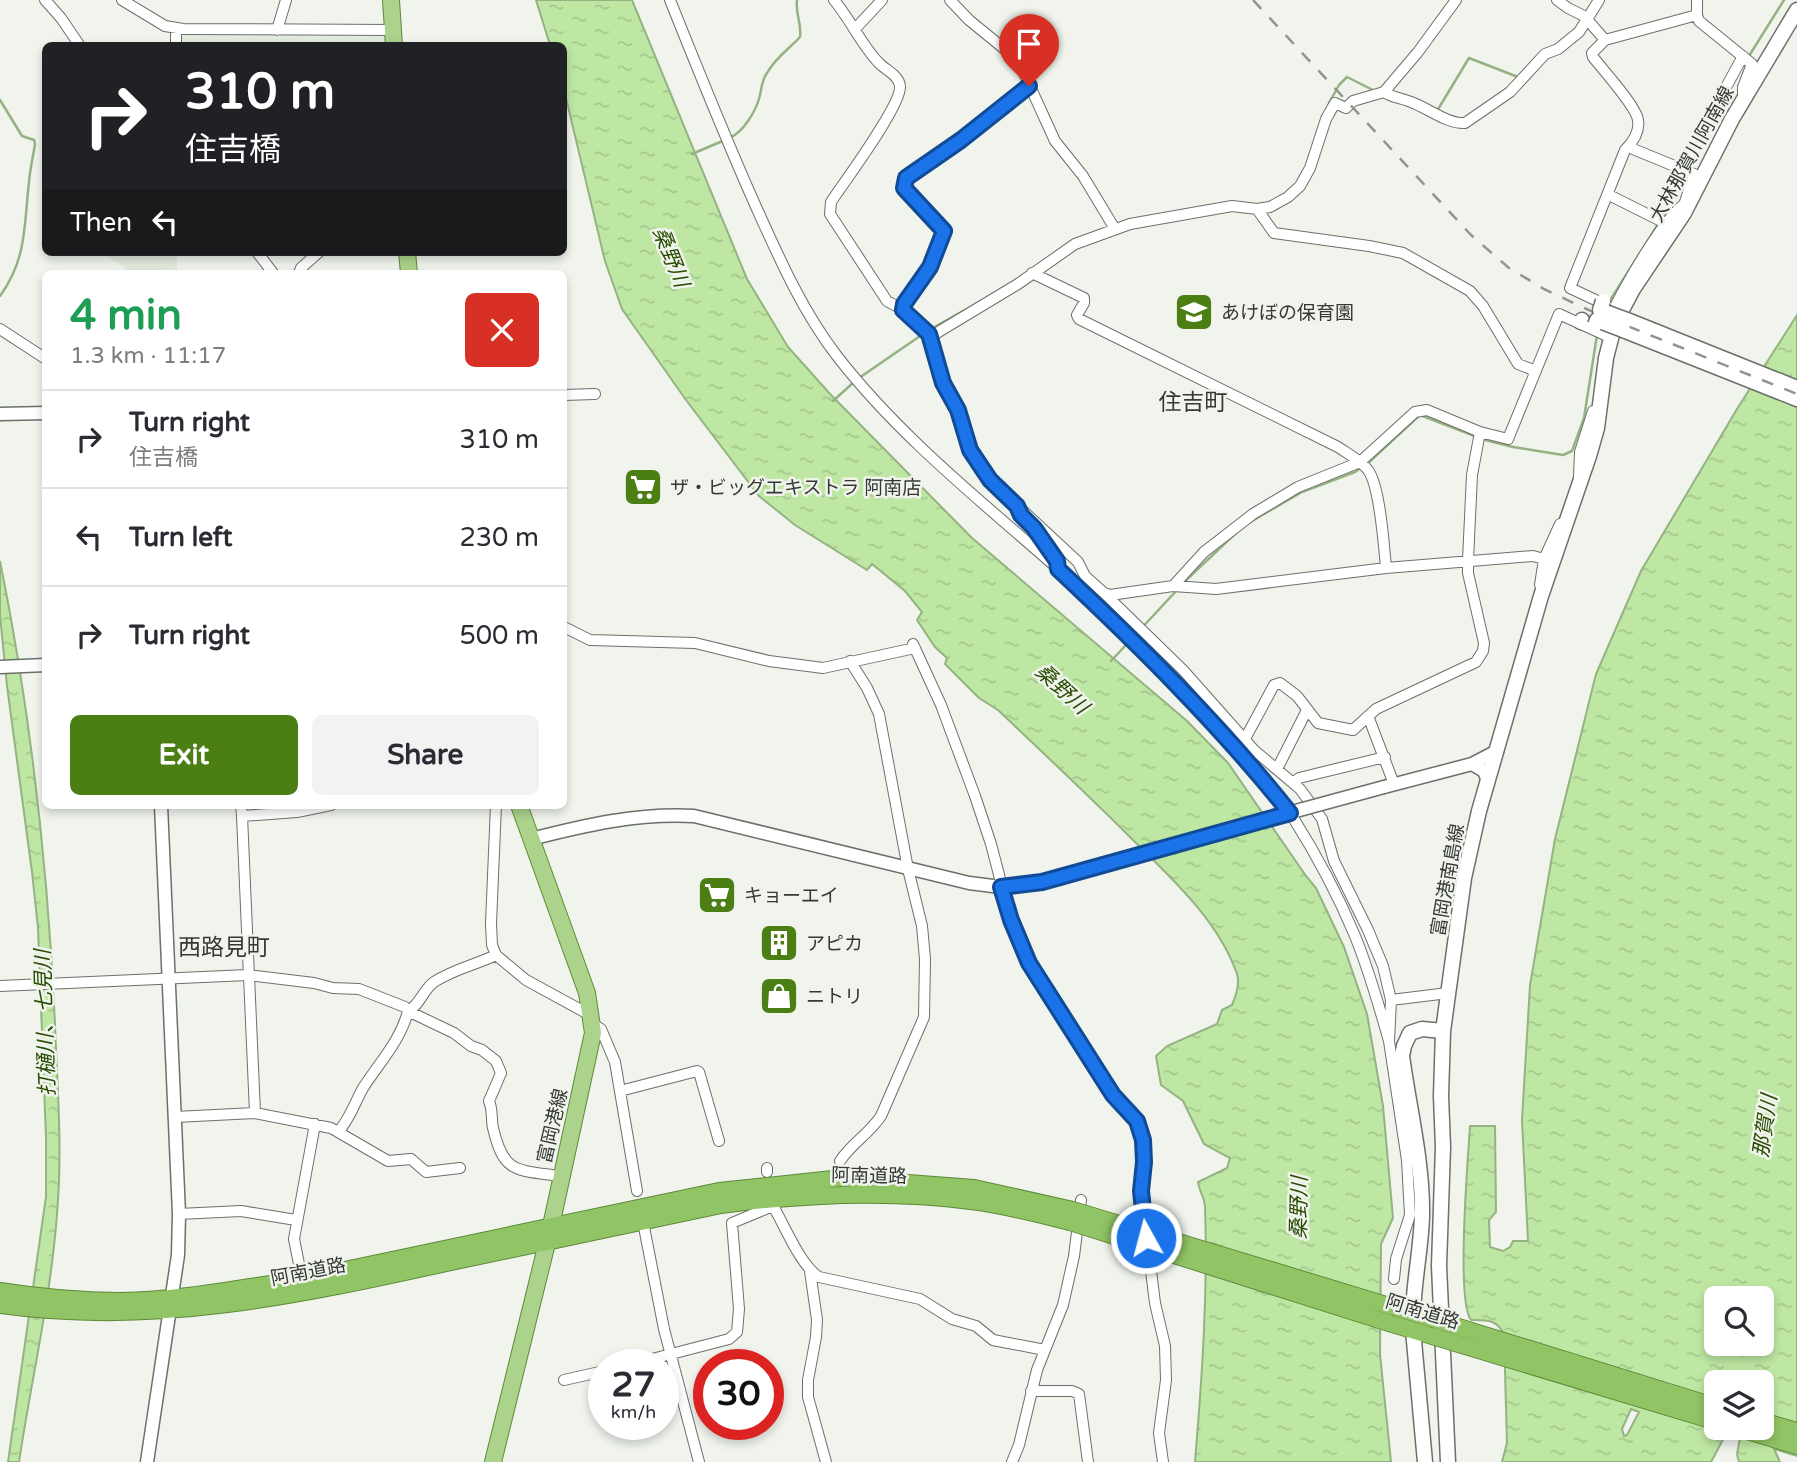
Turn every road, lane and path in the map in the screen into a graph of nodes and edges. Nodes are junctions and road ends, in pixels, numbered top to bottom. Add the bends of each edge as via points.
1 (45, 0) edge
2 (122, 0) edge
3 (286, 0) edge
4 (391, 0) edge
5 (670, 0) edge
6 (834, 0) edge
7 (882, 0) edge
8 (950, 0) edge
9 (1456, 0) edge
10 (1558, 0) edge
11 (1599, 0) edge
12 (1697, 0) edge
13 (1797, 10) edge
14 (1697, 15) junction
15 (1588, 20) junction
16 (176, 28) junction
17 (855, 29) junction
18 (276, 30) junction
19 (393, 38) edge
20 (1605, 40) junction
21 (77, 42) edge
22 (176, 42) edge
23 (1743, 56) junction
24 (1029, 86) junction
25 (1384, 92) junction
26 (1745, 96) junction
27 (1630, 145) junction
28 (1685, 170) junction
29 (1609, 195) junction
30 (1687, 202) junction
31 (1258, 209) junction
32 (1661, 220) junction
33 (1115, 229) junction
34 (260, 256) edge
35 (314, 256) edge
36 (271, 270) edge
37 (300, 270) edge
38 (1032, 273) junction
39 (1604, 304) junction
40 (903, 310) junction
41 (1593, 327) junction
42 (0, 328) edge
43 (1635, 330) junction
44 (928, 333) junction
45 (42, 356) edge
46 (1536, 371) junction
47 (1797, 388) edge
48 (596, 394) dead end
49 (567, 395) edge
50 (1797, 399) edge
51 (42, 413) edge
52 (0, 414) edge
53 (1479, 435) junction
54 (1363, 465) junction
55 (1578, 485) junction
56 (1017, 506) junction
57 (1570, 509) junction
58 (1544, 559) junction
59 (1468, 560) junction
60 (1386, 568) junction
61 (1058, 569) junction
62 (1178, 586) junction
63 (1104, 593) junction
64 (1541, 596) junction
65 (567, 628) edge
66 (850, 662) junction
67 (42, 664) edge
68 (0, 667) edge
69 (1307, 710) junction
70 (1368, 716) junction
71 (1245, 737) junction
72 (1497, 751) junction
73 (1385, 757) junction
74 (1472, 764) junction
75 (1277, 769) junction
76 (1488, 781) junction
77 (1293, 783) junction
78 (1389, 786) junction
79 (161, 809) edge
80 (312, 809) edge
81 (496, 809) edge
82 (520, 809) edge
83 (242, 810) edge
84 (1286, 814) junction
85 (531, 839) junction
86 (908, 869) junction
87 (1004, 886) junction
88 (496, 955) junction
89 (248, 975) junction
90 (169, 978) junction
91 (0, 986) edge
92 (1448, 993) junction
93 (1391, 1000) junction
94 (408, 1010) junction
95 (592, 1020) junction
96 (1443, 1031) junction
97 (1389, 1041) junction
98 (620, 1091) junction
99 (255, 1113) junction
100 (174, 1117) junction
101 (315, 1124) junction
102 (338, 1132) junction
103 (719, 1141) dead end
104 (840, 1161) dead end
105 (460, 1168) dead end
106 (552, 1175) dead end
107 (637, 1191) dead end
108 (1075, 1210) junction
109 (179, 1214) junction
110 (296, 1220) junction
111 (643, 1222) junction
112 (550, 1234) junction
113 (810, 1272) junction
114 (302, 1279) junction
115 (1394, 1279) dead end
116 (0, 1292) edge
117 (22, 1301) junction
118 (171, 1304) junction
119 (0, 1305) edge
120 (1413, 1313) junction
121 (1413, 1330) junction
122 (670, 1349) edge
123 (1045, 1350) junction
124 (679, 1353) edge
125 (588, 1375) edge
126 (564, 1380) dead end
127 (679, 1386) edge
128 (1031, 1391) junction
129 (1704, 1403) edge
130 (1704, 1418) edge
131 (1774, 1424) edge
132 (1797, 1431) edge
133 (1774, 1439) edge
134 (1797, 1446) edge
135 (147, 1462) edge
136 (494, 1462) edge
137 (699, 1462) edge
138 (826, 1462) edge
139 (1012, 1462) edge
140 (1088, 1462) edge
141 (1163, 1462) edge
142 (1425, 1462) edge
143 (1448, 1462) edge

1 - 21 street
2 - 16 street
3 - 18 street
4 - 19 main road
5 - 61 street via 724,135 814,324 875,400
6 - 17 street
7 - 17 street
8 - 24 street via 1017,60
9 - 25 street
10 - 15 street
11 - 15 street
12 - 14 street
13 - 26 main road, 大林那賀川阿南線
14 - 20 street
14 - 23 street
15 - 20 street
15 - 25 street via 1569,41 1545,54 1510,92 1465,123
16 - 18 street
16 - 22 street
17 - 40 street via 878,62 898,79 899,96 831,202 830,214 887,301
18 - 19 street
20 - 27 street via 1592,53 1638,117
23 - 26 street via 1752,64 1743,88
23 - 28 street
24 - 33 street via 1055,141
24 - 40 street via 906,178 904,188 944,231 930,267
25 - 31 street via 1353,101 1346,108 1335,103 1300,186 1289,197
26 - 30 main road, 大林那賀川阿南線
27 - 28 street
27 - 29 street
28 - 30 street via 1693,174
29 - 32 street
29 - 39 street via 1570,288
30 - 32 street
30 - 43 main road, 大林那賀川阿南線 via 1633,289
31 - 33 street via 1232,206
31 - 46 street via 1274,233 1395,250 1470,291 1518,363
32 - 39 street
33 - 38 street via 1075,244
34 - 36 street
35 - 37 street
38 - 44 street
38 - 54 street via 1084,298 1079,319 1338,447
39 - 41 street
39 - 43 main road, bridge via 1600,310
40 - 44 street
41 - 43 main road, bridge via 1597,320
41 - 46 street via 1559,314
41 - 55 street via 1600,357 1591,419 1580,452
42 - 45 street
43 - 47 main road
43 - 50 main road
43 - 55 main road, 富岡港南島線 via 1606,358 1597,428
44 - 56 street via 970,450 990,480
46 - 53 street via 1508,439
48 - 49 street
51 - 52 street
53 - 54 street via 1420,410
53 - 59 street
54 - 60 street via 1372,476
54 - 62 street via 1298,487 1253,514 1204,552
55 - 57 main road, 富岡港南島線
56 - 61 street via 1057,561
56 - 63 street via 1078,562 1085,576
57 - 58 street
57 - 64 main road, 富岡港南島線
58 - 59 street
58 - 64 street
59 - 60 street
59 - 70 street via 1483,643 1480,658
60 - 62 street via 1216,589
61 - 84 street via 1217,726
62 - 63 street
63 - 71 street
64 - 72 main road, 富岡港南島線
65 - 66 street via 590,640 695,643 800,666 823,668
66 - 86 street via 879,714
66 - 87 street via 914,646 941,705
67 - 68 street
69 - 70 street via 1318,723 1348,730
69 - 71 street via 1285,685 1274,685
69 - 75 street
70 - 73 street
71 - 75 street
72 - 74 street
72 - 76 main road, 富岡港南島線
73 - 77 street
73 - 78 street
74 - 76 street via 1484,771
74 - 78 street
75 - 77 street
76 - 92 main road, 富岡港南島線 via 1465,878
77 - 93 street via 1322,819 1334,861 1383,966
78 - 84 street, bridge
79 - 90 street
80 - 83 street
81 - 88 street via 491,923
82 - 85 main road, 富岡港線
83 - 89 street
84 - 87 street via 1052,879
84 - 97 street via 1314,852 1356,937
85 - 86 street via 608,820 694,816
85 - 95 main road, 富岡港線 via 587,993
86 - 87 street
86 - 104 street via 922,926 923,1017 881,1116
87 - 141 street via 1011,920 1029,963 1106,1084 1137,1121 1143,1140 1141,1191 1165,1346 1159,1433
88 - 94 street via 435,982
88 - 95 street via 526,980
89 - 90 street
89 - 94 street via 359,989
89 - 99 street
90 - 91 street
90 - 100 street
92 - 93 street
92 - 96 main road, 富岡港南島線
93 - 97 street
94 - 102 street via 383,1061
94 - 106 street via 496,1060 502,1073 489,1101 505,1162 517,1171
95 - 98 street via 601,1029 615,1062
95 - 112 main road, 富岡港線 via 590,1054
96 - 120 main road via 1410,1033 1402,1056 1421,1206
96 - 143 main road, 富岡港南島線 via 1439,1266
97 - 115 street via 1407,1160 1410,1215
98 - 103 street via 697,1070
98 - 107 street
99 - 100 street
99 - 101 street
100 - 109 street
101 - 102 street
101 - 110 street
102 - 105 street via 388,1161 411,1159 426,1172
108 - 111 highway, 阿南道路 via 844,1194 734,1203
108 - 112 highway, 阿南道路 via 974,1188 842,1178 719,1191
108 - 120 highway, 阿南道路, bridge
108 - 121 highway, 阿南道路, bridge
108 - 123 street via 1074,1256 1063,1305
109 - 110 street via 241,1211
109 - 118 street
110 - 114 street via 294,1239
111 - 112 highway, 阿南道路
111 - 122 street
112 - 114 highway, 阿南道路
112 - 118 highway, 阿南道路 via 312,1292 242,1304
112 - 136 main road, 富岡港線
113 - 123 street via 920,1299 952,1319 976,1326 993,1340
113 - 124 street via 774,1207 732,1223 737,1332 729,1339
113 - 138 street via 817,1320 808,1397
114 - 118 highway, 阿南道路
116 - 117 highway, 阿南道路
117 - 118 highway, 阿南道路
117 - 119 highway, 阿南道路
118 - 135 street
120 - 129 highway, 阿南道路, bridge
121 - 130 highway, 阿南道路, bridge
121 - 142 main road
123 - 128 street
125 - 126 street
127 - 137 street
128 - 139 street
128 - 140 street via 1079,1394
131 - 132 highway
133 - 134 highway

